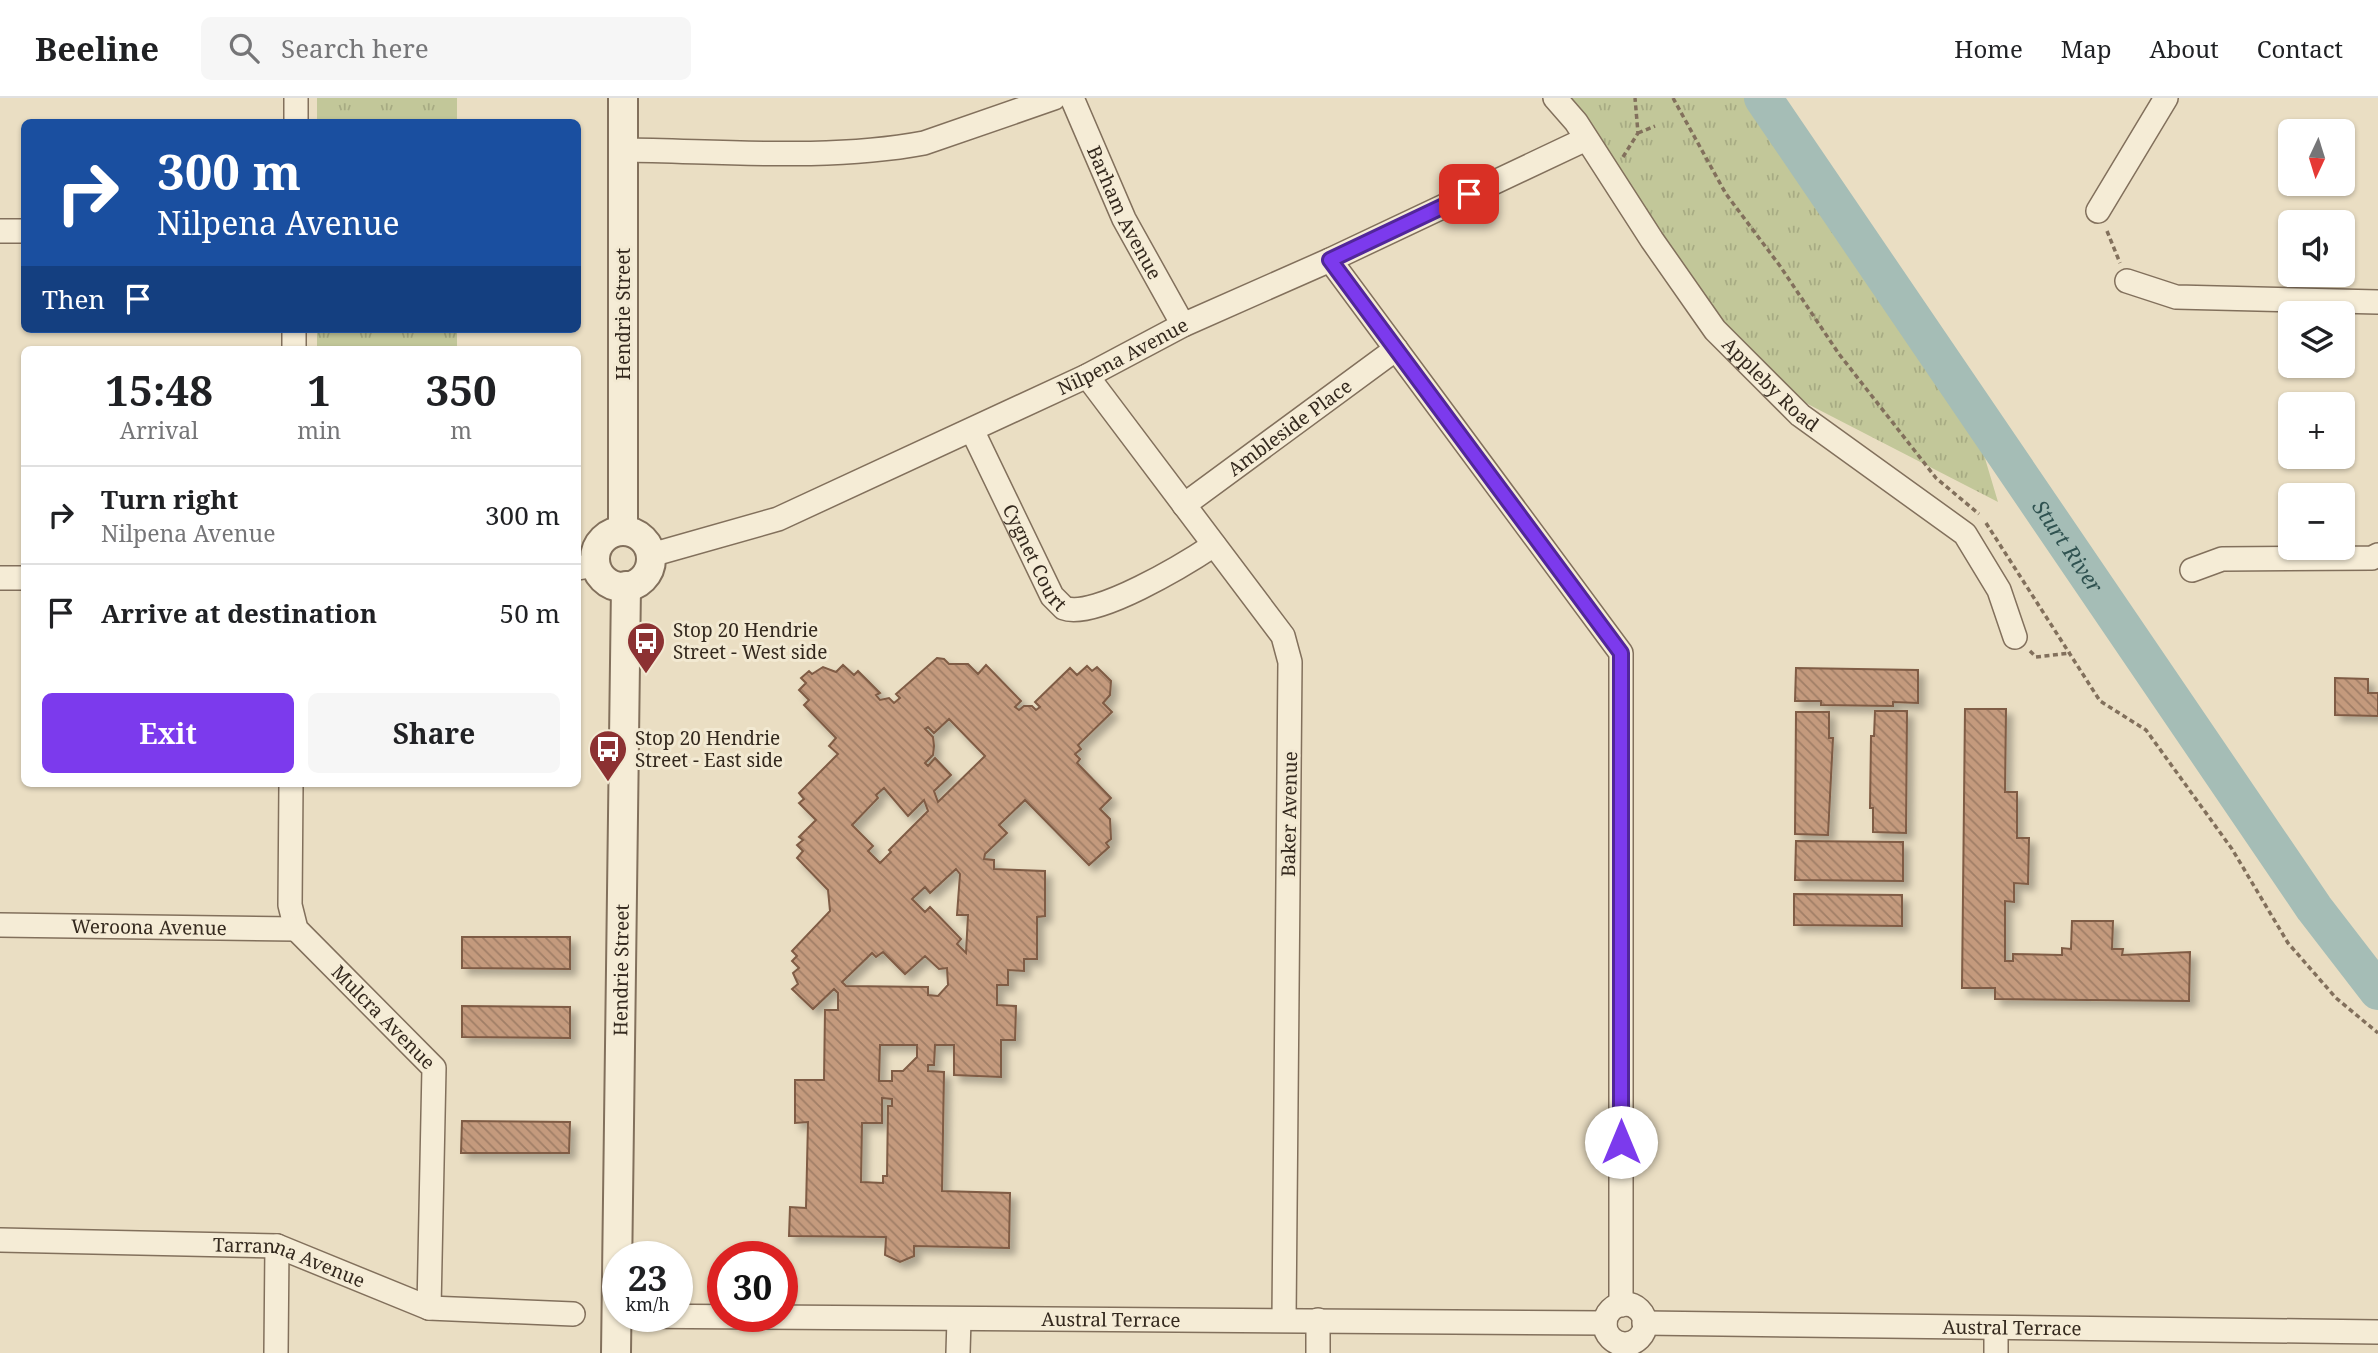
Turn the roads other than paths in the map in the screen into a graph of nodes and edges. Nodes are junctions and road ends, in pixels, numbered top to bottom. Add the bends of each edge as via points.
1 (296, 98) edge
2 (623, 98) edge
3 (1054, 98) edge
4 (1072, 98) edge
5 (1555, 98) edge
6 (2166, 98) edge
7 (296, 119) edge
8 (1586, 139) junction
9 (623, 150) junction
10 (2098, 211) road end
11 (0, 231) edge
12 (21, 231) edge
13 (1330, 260) junction
14 (2127, 281) road end
15 (2378, 302) edge
16 (1183, 325) junction
17 (1396, 349) junction
18 (1087, 376) junction
19 (972, 430) junction
20 (1184, 506) junction
21 (623, 531) junction
22 (1214, 545) junction
23 (651, 555) junction
24 (2378, 555) edge
25 (587, 567) edge
26 (2192, 570) dead end
27 (0, 578) edge
28 (21, 578) edge
29 (626, 586) junction
30 (2014, 636) road end
31 (291, 787) edge
32 (0, 925) edge
33 (296, 929) junction
34 (0, 1240) edge
35 (618, 1241) edge
36 (276, 1246) junction
37 (1621, 1305) junction
38 (429, 1308) junction
39 (573, 1314) dead end
40 (693, 1317) edge
41 (959, 1319) junction
42 (1284, 1319) junction
43 (1318, 1320) junction
44 (1605, 1323) junction
45 (1644, 1323) junction
46 (1996, 1329) junction
47 (617, 1332) edge
48 (2378, 1332) edge
49 (2348, 1343) edge
50 (1629, 1348) edge
51 (276, 1353) edge
52 (616, 1353) edge
53 (958, 1353) edge
54 (1318, 1353) edge
55 (1996, 1353) edge

1 - 7 street
2 - 9 street, Hendrie Street
3 - 9 street via 924,143 833,151
4 - 16 street, Barham Avenue via 1124,219
5 - 8 street, Appleby Road
6 - 10 street
8 - 13 street, Nilpena Avenue
8 - 30 street, Appleby Road via 1715,330 1800,415 1965,534 1999,590
9 - 21 street, Hendrie Street
11 - 12 street
13 - 16 street, Nilpena Avenue
13 - 17 street
14 - 15 street via 2176,297
16 - 18 street, Nilpena Avenue
17 - 20 street, Ambleside Place
17 - 37 street via 1621,653
18 - 19 street, Nilpena Avenue
18 - 20 street, Baker Avenue
19 - 22 street, Cygnet Court via 1052,596 1064,608 1088,610 1184,565
19 - 23 street, Nilpena Avenue via 778,519
20 - 22 street, Baker Avenue
21 - 23 street via 639,536
21 - 25 street via 602,541
22 - 42 street, Baker Avenue via 1283,636 1290,662
23 - 29 street via 643,578
24 - 26 street via 2222,559
25 - 29 street via 608,582
27 - 28 street
29 - 35 street, Hendrie Street
31 - 33 street via 290,905
32 - 33 street, Weroona Avenue
33 - 38 street, Mulcra Avenue via 434,1068
34 - 36 street, Tarranna Avenue
36 - 38 street, Tarranna Avenue
36 - 51 street
37 - 44 street via 1610,1311
37 - 45 street via 1637,1309
38 - 39 street, Tarranna Avenue
40 - 41 street, Austral Terrace
41 - 42 street, Austral Terrace
41 - 53 street
42 - 43 street, Austral Terrace
43 - 44 street, Austral Terrace
43 - 54 street
44 - 50 street via 1610,1337
45 - 46 street, Austral Terrace
45 - 50 street
46 - 49 street, Austral Terrace
46 - 55 street
47 - 52 street, Hendrie Street
48 - 49 street, Austral Terrace

